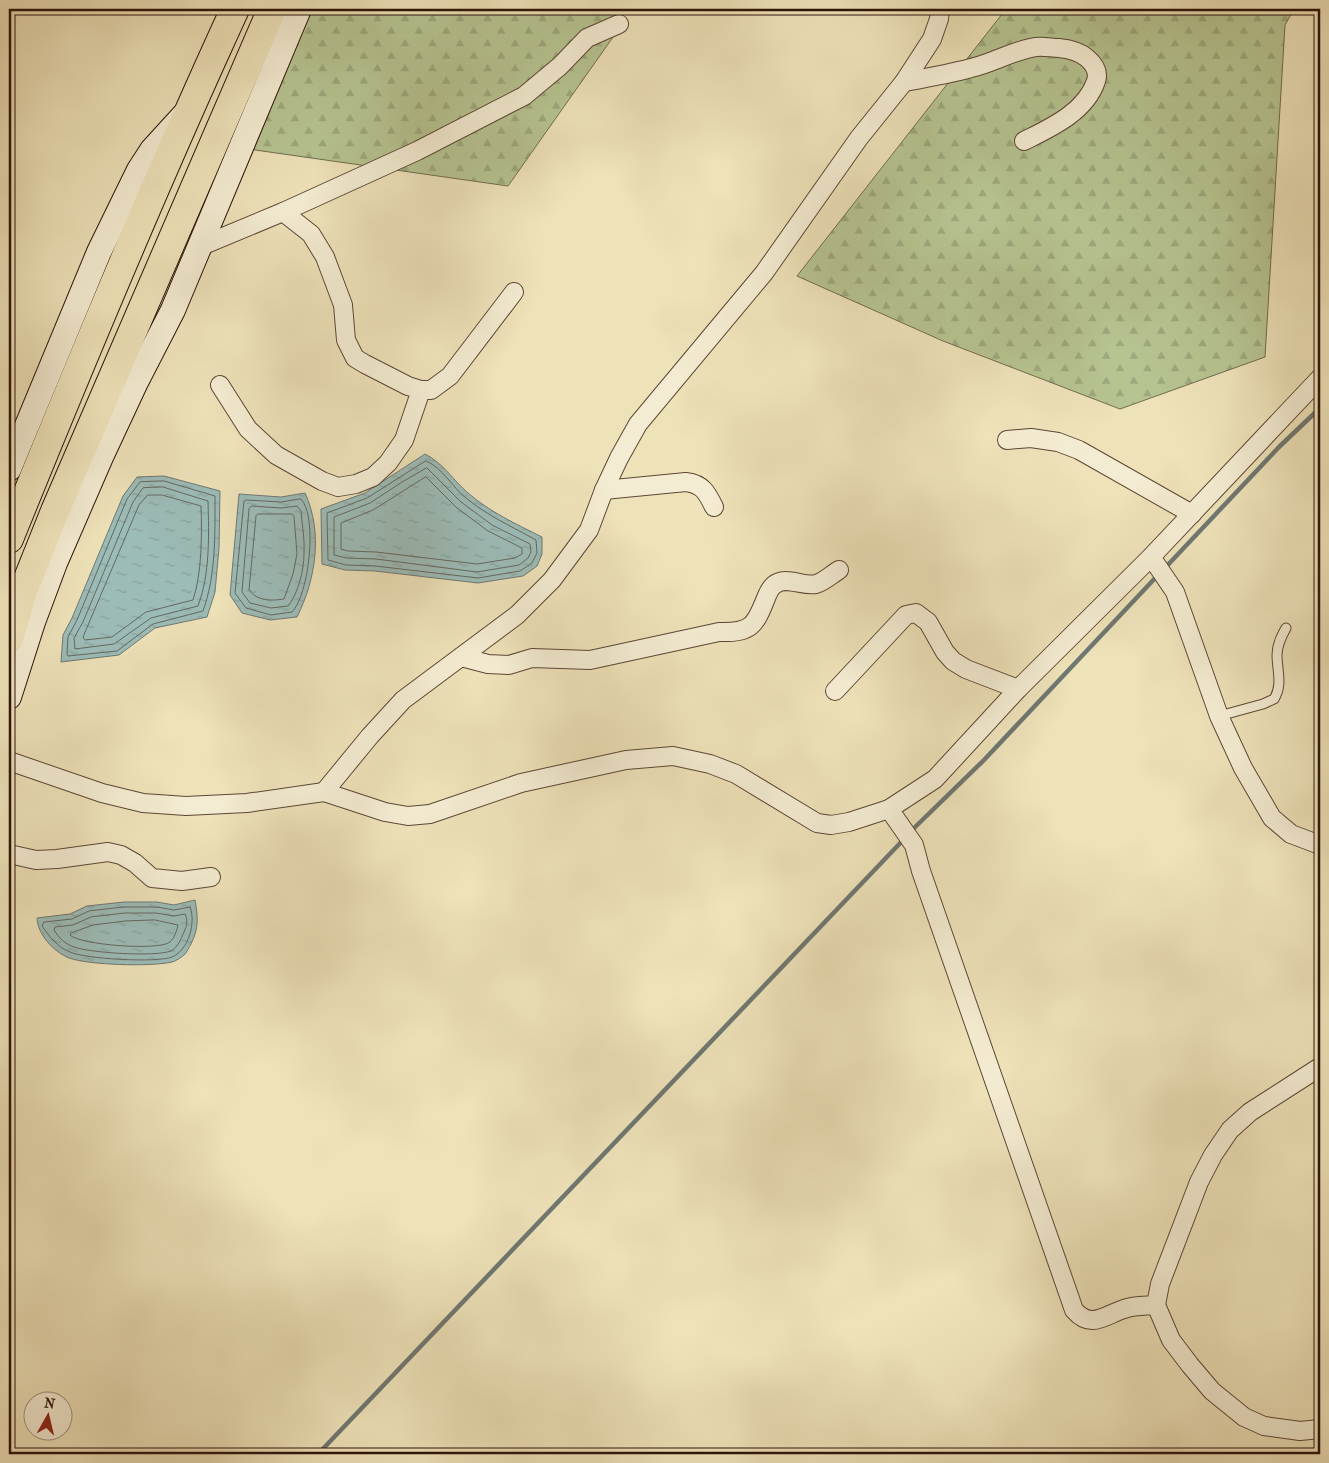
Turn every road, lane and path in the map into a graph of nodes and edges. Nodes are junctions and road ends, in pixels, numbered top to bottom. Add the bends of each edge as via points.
1 (235, 9) edge
2 (272, 9) edge
3 (299, 9) edge
4 (940, 9) edge
5 (619, 24) dead end
6 (904, 82) junction
7 (189, 110) junction
8 (1024, 141) dead end
9 (283, 212) junction
10 (199, 247) junction
11 (514, 292) dead end
12 (1320, 378) edge
13 (220, 385) dead end
14 (422, 390) junction
15 (1007, 440) dead end
16 (9, 469) edge
17 (604, 490) junction
18 (714, 507) dead end
19 (1192, 514) junction
20 (9, 539) edge
21 (1153, 561) junction
22 (839, 570) dead end
23 (1286, 628) dead end
24 (9, 639) edge
25 (461, 657) junction
26 (1018, 689) junction
27 (835, 692) dead end
28 (9, 697) edge
29 (1219, 716) junction
30 (9, 761) edge
31 (324, 792) junction
32 (894, 816) junction
33 (1320, 845) edge
34 (9, 854) edge
35 (211, 877) dead end
36 (1320, 1067) edge
37 (1156, 1305) junction
38 (1320, 1429) edge

1 - 7 highway
2 - 24 highway via 54,511 23,591
3 - 10 street
4 - 6 street via 932,39
5 - 9 street via 587,38 524,96 417,151
6 - 8 street via 973,68 1038,47 1081,53 1093,62 1097,80 1092,92 1063,121
6 - 17 street via 859,138 764,273 638,424
7 - 16 street via 152,150 139,170 99,252
7 - 20 highway
9 - 10 street
9 - 14 street via 311,234 325,257 343,305 346,340 356,358 408,386
10 - 28 street via 56,562
11 - 14 street via 450,376 431,390
12 - 19 street
13 - 14 street via 248,429 276,455 338,487 374,477 388,463 404,440
15 - 19 street via 1031,438 1058,442 1079,450
17 - 18 street via 696,483 703,487
17 - 25 street via 589,530 552,580 517,614
19 - 21 street
21 - 26 street
21 - 29 street via 1169,582 1184,614
22 - 25 street via 815,584 775,584 751,627 735,633 719,632 590,660 532,658 509,665
23 - 29 lane via 1277,654 1280,686 1274,699
25 - 31 street via 403,700
26 - 27 street via 953,661 928,622 916,613 906,615
26 - 32 street via 935,779
29 - 33 street via 1243,768 1272,818 1291,834
30 - 31 street via 102,793 143,803 186,806 246,803
31 - 32 street via 385,812 408,816 430,814 521,783 626,760 673,756 736,774 817,822 831,825
32 - 37 street via 914,845 1074,1310 1080,1318 1091,1320 1134,1306
34 - 35 street via 36,860 108,852 135,863 152,878 182,881
36 - 37 street via 1250,1112 1230,1130 1199,1182 1160,1284
37 - 38 street via 1171,1340 1190,1365 1212,1390 1244,1417 1264,1426 1300,1431

